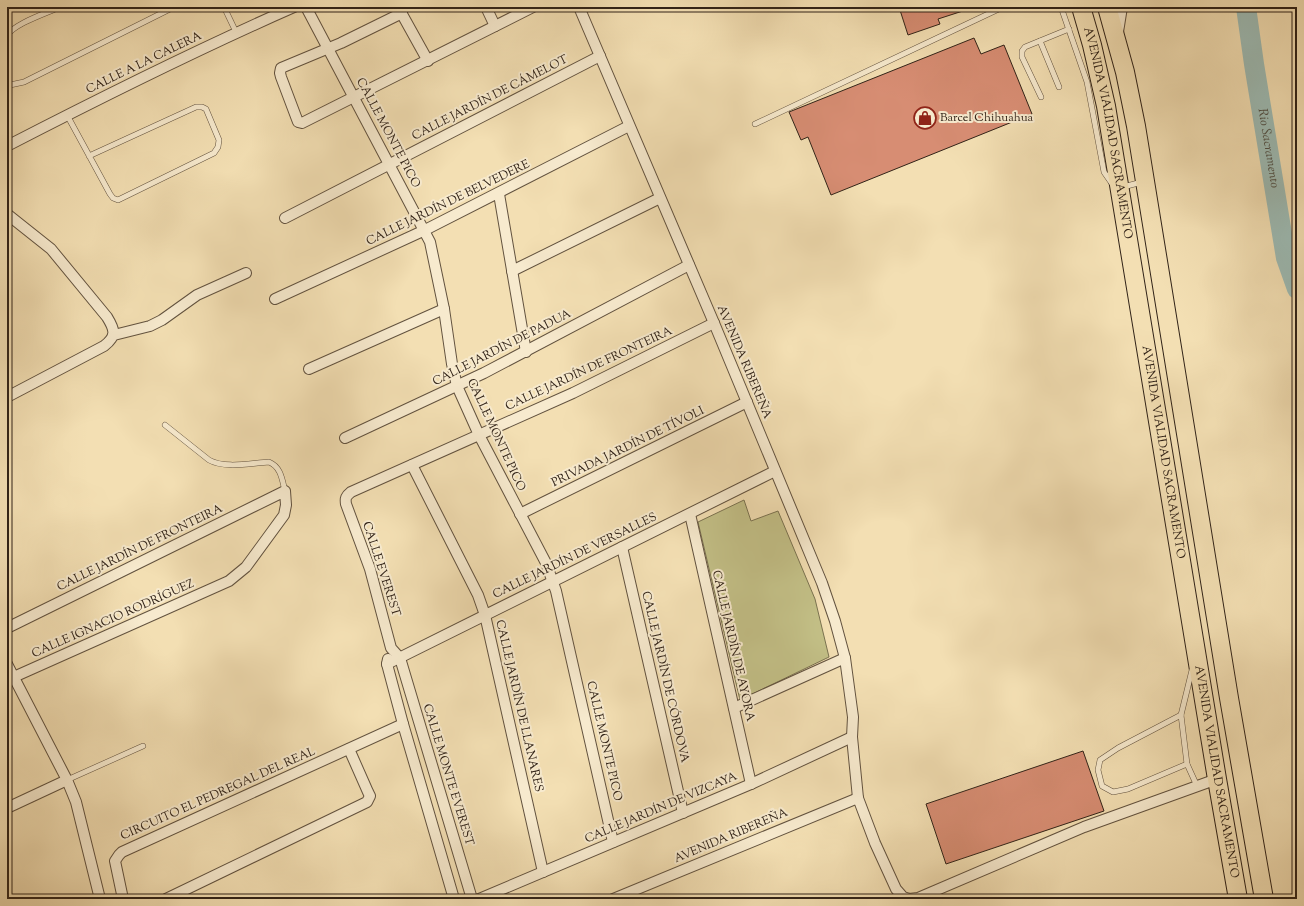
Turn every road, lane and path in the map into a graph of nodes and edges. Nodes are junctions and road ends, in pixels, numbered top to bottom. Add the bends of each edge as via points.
1 (60, 7) edge
2 (174, 7) edge
3 (224, 7) edge
4 (294, 7) edge
5 (306, 7) edge
6 (486, 7) edge
7 (533, 7) edge
8 (579, 7) edge
9 (1003, 7) edge
10 (1061, 7) edge
11 (1081, 7) edge
12 (1107, 7) edge
13 (1122, 7) edge
14 (400, 10) edge
15 (495, 26) junction
16 (1069, 29) junction
17 (236, 32) junction
18 (7, 36) edge
19 (1040, 40) junction
20 (1117, 40) junction
21 (328, 48) junction
22 (600, 56) junction
23 (428, 61) junction
24 (7, 82) edge
25 (1059, 88) dead end
26 (1097, 94) junction
27 (1040, 96) dead end
28 (354, 97) junction
29 (67, 115) junction
30 (755, 124) dead end
31 (629, 126) junction
32 (7, 146) edge
33 (89, 156) junction
34 (389, 164) junction
35 (1144, 182) junction
36 (1119, 187) junction
37 (499, 194) junction
38 (660, 198) junction
39 (7, 214) edge
40 (285, 218) dead end
41 (425, 230) junction
42 (688, 265) junction
43 (512, 271) junction
44 (246, 273) dead end
45 (275, 299) dead end
46 (444, 309) junction
47 (714, 323) junction
48 (114, 335) junction
49 (526, 352) junction
50 (309, 369) dead end
51 (457, 386) junction
52 (7, 397) edge
53 (747, 402) junction
54 (166, 425) dead end
55 (479, 435) junction
56 (346, 438) dead end
57 (412, 465) junction
58 (775, 471) junction
59 (285, 491) junction
60 (345, 499) joint
61 (520, 514) junction
62 (690, 514) junction
63 (622, 547) junction
64 (553, 581) junction
65 (485, 615) junction
66 (7, 628) edge
67 (391, 648) junction
68 (1196, 655) junction
69 (400, 658) junction
70 (845, 658) junction
71 (7, 664) edge
72 (386, 664) junction
73 (10, 679) edge
74 (734, 708) junction
75 (1181, 715) junction
76 (403, 724) junction
77 (852, 737) junction
78 (143, 746) dead end
79 (350, 749) junction
80 (1187, 764) junction
81 (1216, 779) junction
82 (67, 780) junction
83 (751, 784) junction
84 (1197, 786) junction
85 (858, 798) junction
86 (7, 808) edge
87 (683, 813) junction
88 (614, 842) junction
89 (543, 872) junction
90 (100, 899) edge
91 (123, 899) edge
92 (166, 899) edge
93 (454, 899) edge
94 (472, 899) edge
95 (479, 899) edge
96 (613, 899) edge
97 (1238, 899) edge
98 (1264, 899) edge

1 - 18 lane via 17,26
2 - 24 lane via 24,82 10,85
3 - 17 lane
4 - 17 street, CALLE A LA CALERA
5 - 21 street, CALLE MONTE PICO
6 - 15 street
7 - 15 street
8 - 22 street, AVENIDA RIBEREÑA
9 - 30 lane
10 - 16 lane
11 - 26 highway, AVENIDA VIALIDAD SACRAMENTO via 1092,45
12 - 20 highway, AVENIDA VIALIDAD SACRAMENTO
13 - 20 street
14 - 21 street
14 - 23 street
15 - 23 street
16 - 19 lane
16 - 26 lane via 1084,70
17 - 29 street, CALLE A LA CALERA
19 - 25 lane
19 - 27 lane via 1025,47 1021,54
20 - 35 highway, AVENIDA VIALIDAD SACRAMENTO
21 - 28 street, CALLE MONTE PICO
21 - 28 street via 280,70 298,122 302,123
22 - 31 street, AVENIDA RIBEREÑA
22 - 34 street, CALLE JARDÍN DE CÁMELOT
23 - 28 street
26 - 36 highway, AVENIDA VIALIDAD SACRAMENTO
28 - 34 street, CALLE MONTE PICO
29 - 32 street, CALLE A LA CALERA
29 - 33 lane
31 - 37 street, CALLE JARDÍN DE BELVEDERE
31 - 38 street, AVENIDA RIBEREÑA
33 - 33 lane via 110,194 118,200 214,153 219,140 206,109 196,107
34 - 40 street, CALLE JARDÍN DE CÁMELOT
34 - 41 street, CALLE MONTE PICO
35 - 36 lane
35 - 98 highway, AVENIDA VIALIDAD SACRAMENTO
36 - 68 highway, AVENIDA VIALIDAD SACRAMENTO
37 - 41 street, CALLE JARDÍN DE BELVEDERE
37 - 43 street
38 - 42 street, AVENIDA RIBEREÑA
38 - 43 street
39 - 48 street via 51,249 107,317
41 - 45 street, CALLE JARDÍN DE BELVEDERE
41 - 46 street, CALLE MONTE PICO via 434,256
42 - 47 street, AVENIDA RIBEREÑA
42 - 49 street, CALLE JARDÍN DE PADUA
43 - 49 street
44 - 48 street via 197,295 150,326
46 - 50 street
46 - 51 street, CALLE MONTE PICO
47 - 53 street, AVENIDA RIBEREÑA
47 - 55 street, CALLE JARDÍN DE FRONTEIRA via 610,376
48 - 52 street via 104,346
49 - 51 street, CALLE JARDÍN DE PADUA
51 - 55 street, CALLE MONTE PICO
51 - 56 street, CALLE JARDÍN DE PADUA
53 - 58 street, AVENIDA RIBEREÑA
53 - 61 street, PRIVADA JARDÍN DE TÍVOLI
54 - 59 lane via 215,463 275,464
55 - 57 street, CALLE JARDÍN DE FRONTEIRA
55 - 61 street, CALLE MONTE PICO
57 - 60 street, CALLE JARDÍN DE FRONTEIRA via 351,492
57 - 65 street, CALLE JARDÍN DE LLANARES via 478,595
58 - 62 street, CALLE JARDÍN DE VERSALLES
58 - 70 street, AVENIDA RIBEREÑA via 822,583
59 - 66 street, CALLE JARDÍN DE FRONTEIRA
59 - 73 street, CALLE IGNACIO RODRÍGUEZ via 284,515 246,567 229,581
60 - 67 street, CALLE EVEREST via 370,569
61 - 64 street, CALLE MONTE PICO
62 - 63 street, CALLE JARDÍN DE VERSALLES
62 - 74 street, CALLE JARDÍN DE AYORA
63 - 64 street, CALLE JARDÍN DE VERSALLES
63 - 87 street, CALLE JARDÍN DE CÓRDOVA
64 - 65 street, CALLE JARDÍN DE VERSALLES
64 - 88 street, CALLE MONTE PICO
65 - 69 street, CALLE JARDÍN DE VERSALLES
65 - 89 street, CALLE JARDÍN DE LLANARES
67 - 69 street, CALLE EVEREST
67 - 72 street
68 - 75 lane
68 - 81 highway, AVENIDA VIALIDAD SACRAMENTO
69 - 72 street, CALLE JARDÍN DE VERSALLES
69 - 94 street, CALLE MONTE EVEREST
70 - 74 street
70 - 77 street, AVENIDA RIBEREÑA via 853,718
71 - 73 street
72 - 76 street
73 - 82 street
74 - 83 street, CALLE JARDÍN DE AYORA
75 - 80 lane
75 - 80 lane via 1118,748 1100,760 1098,770 1102,786 1113,792 1128,789
76 - 79 street, CIRCUITO EL PEDREGAL DEL REAL
76 - 93 street
77 - 83 street, CALLE JARDÍN DE VIZCAYA
77 - 85 street, AVENIDA RIBEREÑA
78 - 82 lane
79 - 91 street, CIRCUITO EL PEDREGAL DEL REAL via 122,852 115,861
79 - 92 street via 370,796 367,802
80 - 84 lane
81 - 84 street
81 - 97 highway, AVENIDA VIALIDAD SACRAMENTO
82 - 86 street
82 - 90 street via 79,810
83 - 87 street, CALLE JARDÍN DE VIZCAYA
84 - 85 street, AVENIDA RIBEREÑA via 1084,827 918,898 909,899 902,897 896,889
85 - 96 street, AVENIDA RIBEREÑA
87 - 88 street, CALLE JARDÍN DE VIZCAYA
88 - 89 street, CALLE JARDÍN DE VIZCAYA
89 - 95 street, CALLE JARDÍN DE VIZCAYA

